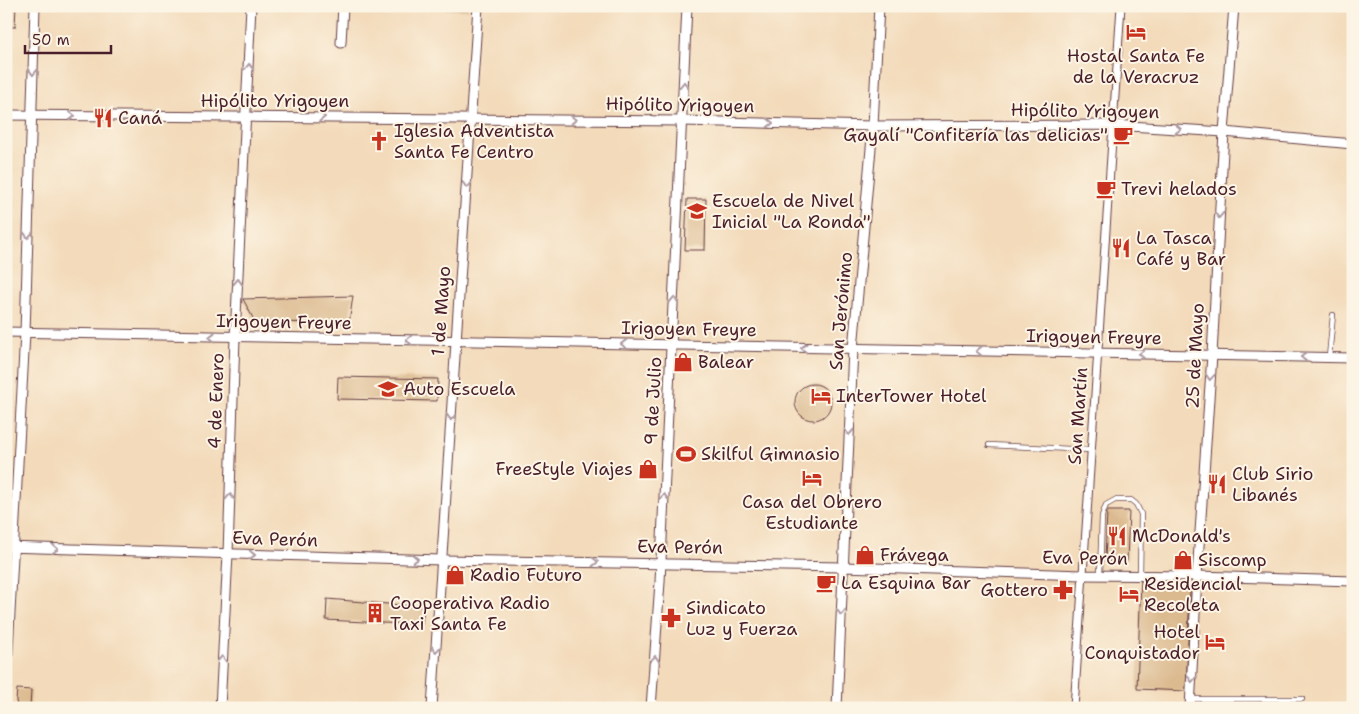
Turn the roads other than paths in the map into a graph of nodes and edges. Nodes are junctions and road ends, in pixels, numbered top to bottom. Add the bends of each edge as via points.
1 (35, 6) edge
2 (251, 6) edge
3 (343, 6) edge
4 (478, 6) edge
5 (687, 6) edge
6 (879, 6) edge
7 (1121, 6) edge
8 (1234, 6) edge
9 (341, 43) dead end
10 (6, 115) edge
11 (32, 116) junction
12 (246, 116) junction
13 (471, 119) junction
14 (682, 121) junction
15 (1114, 125) junction
16 (873, 126) junction
17 (1224, 132) junction
18 (1353, 144) edge
19 (1333, 315) dead end
20 (6, 332) edge
21 (25, 333) junction
22 (235, 337) junction
23 (455, 341) junction
24 (672, 345) junction
25 (853, 349) junction
26 (1098, 354) junction
27 (1212, 355) junction
28 (1329, 357) junction
29 (1353, 358) edge
30 (989, 445) dead end
31 (1091, 450) junction
32 (10, 548) edge
33 (228, 554) junction
34 (442, 560) junction
35 (661, 563) junction
36 (843, 567) junction
37 (1082, 575) junction
38 (1100, 576) junction
39 (1140, 576) junction
40 (1197, 576) junction
41 (1353, 581) edge
42 (6, 687) edge
43 (1302, 699) dead end
44 (1191, 703) edge
45 (220, 708) edge
46 (432, 708) edge
47 (651, 708) edge
48 (837, 708) edge
49 (1074, 708) edge

1 -> 11 street
12 -> 2 street, 4 de Enero
3 - 9 street
4 - 13 street, 1 de Mayo
14 -> 5 street, 9 de Julio
6 - 16 street, San Jerónimo
7 - 15 street, San Martín
8 - 17 street, 25 de Mayo
10 - 11 street, Hipólito Yrigoyen
11 -> 12 street, Hipólito Yrigoyen
11 -> 21 street
12 -> 13 street, Hipólito Yrigoyen
22 -> 12 street, 4 de Enero
13 -> 14 street, Hipólito Yrigoyen
13 -> 23 street, 1 de Mayo
14 -> 16 street, Hipólito Yrigoyen
24 -> 14 street, 9 de Julio
15 - 16 street, Hipólito Yrigoyen
15 -> 17 street, Hipólito Yrigoyen
15 - 26 street, San Martín
16 - 25 street, San Jerónimo
17 - 18 street, Hipólito Yrigoyen
17 -> 27 street, 25 de Mayo
19 - 28 lane
20 - 21 street, Irigoyen Freyre
22 -> 21 street, Irigoyen Freyre
21 - 32 street
23 -> 22 street, Irigoyen Freyre
33 -> 22 street, 4 de Enero
24 -> 23 street, Irigoyen Freyre
23 -> 34 street, 1 de Mayo
25 -> 24 street, Irigoyen Freyre
35 -> 24 street, 9 de Julio
26 -> 25 street, Irigoyen Freyre
25 -> 36 street, San Jerónimo
27 -> 26 street, Irigoyen Freyre
26 - 31 street, San Martín
28 -> 27 street, Irigoyen Freyre
27 -> 40 street, 25 de Mayo
28 - 29 street, Irigoyen Freyre
30 - 31 lane
31 - 37 street, San Martín
32 -> 33 street, Eva Perón
32 - 42 street
33 -> 34 street, Eva Perón
45 -> 33 street, 4 de Enero
34 -> 35 street, Eva Perón
34 -> 46 street, 1 de Mayo
35 - 36 street, Eva Perón
47 -> 35 street, 9 de Julio
36 - 37 street, Eva Perón
36 -> 48 street, San Jerónimo
37 - 38 street, Eva Perón
37 - 49 street, San Martín
38 - 39 street, Eva Perón
38 - 39 lane via 1102,516 1106,505 1115,500 1131,500 1141,514
39 - 40 street, Eva Perón
40 - 41 street, Eva Perón
40 -> 44 street, 25 de Mayo
43 - 44 lane

